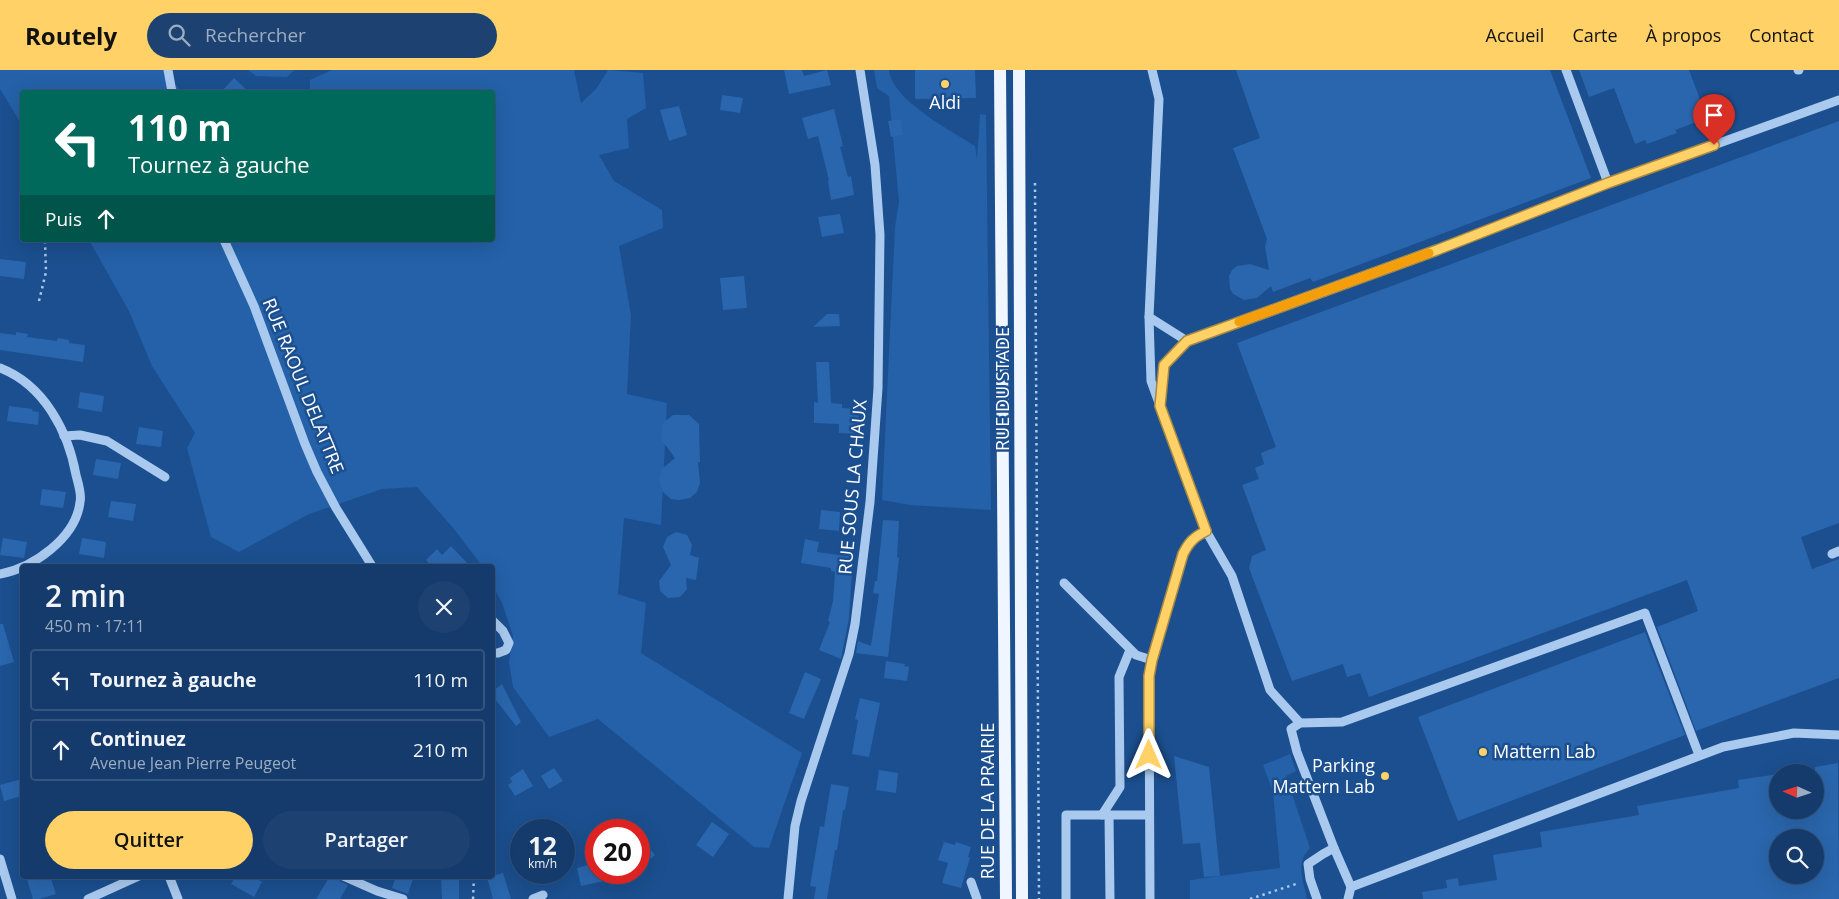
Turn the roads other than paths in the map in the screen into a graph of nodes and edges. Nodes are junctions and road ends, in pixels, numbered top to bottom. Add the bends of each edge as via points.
1 (168, 70) edge
2 (860, 70) edge
3 (1000, 70) edge
4 (1019, 70) edge
5 (1152, 70) edge
6 (1566, 70) edge
7 (172, 90) edge
8 (1839, 100) edge
9 (1608, 183) junction
10 (225, 242) edge
11 (1149, 317) junction
12 (1187, 341) junction
13 (0, 368) edge
14 (1160, 406) junction
15 (64, 436) junction
16 (165, 477) dead end
17 (1206, 531) junction
18 (26, 564) edge
19 (371, 564) edge
20 (20, 567) edge
21 (0, 574) edge
22 (1064, 583) dead end
23 (495, 623) edge
24 (1130, 650) junction
25 (495, 653) edge
26 (1152, 660) junction
27 (1005, 703) joint
28 (1021, 708) joint
29 (1300, 723) junction
30 (1839, 736) edge
31 (1699, 755) junction
32 (1106, 815) junction
33 (1149, 815) junction
34 (1334, 848) junction
35 (0, 859) edge
36 (1006, 866) junction
37 (132, 879) edge
38 (170, 879) edge
39 (350, 879) edge
40 (971, 882) dead end
41 (1352, 886) junction
42 (543, 895) dead end
43 (12, 899) edge
44 (88, 899) edge
45 (178, 899) edge
46 (403, 899) edge
47 (532, 899) edge
48 (788, 899) edge
49 (976, 899) edge
50 (1000, 899) edge
51 (1006, 899) edge
52 (1022, 899) edge
53 (1066, 899) edge
54 (1110, 899) edge
55 (1150, 899) edge
56 (1316, 899) edge
57 (1348, 899) edge

1 - 7 street
2 - 48 street, RUE SOUS LA CHAUX via 875,165 880,235 878,388 870,502 849,654 801,801 795,826
3 - 27 main road, RUE DU STADE
4 - 28 main road, RUE DU STADE
5 - 11 street via 1158,99
6 - 9 street
8 - 9 street
9 - 12 street via 1437,250
10 - 19 street, RUE RAOUL DELATTRE via 254,306 317,472
11 - 12 street
11 - 14 street via 1151,380
12 - 14 street via 1164,365
13 - 15 street via 30,386 50,406
14 - 17 street
15 - 16 street via 80,435 107,441
15 - 18 street via 81,500 76,517 51,551
17 - 26 street via 1190,541 1183,554
17 - 29 street via 1232,576 1270,690
20 - 21 street
22 - 24 street
23 - 25 street via 509,643 506,650
24 - 26 street
24 - 32 street via 1119,677 1120,787
26 - 33 street via 1149,676
27 - 36 main road, RUE DE LA PRAIRIE
28 - 52 main road, RUE DE LA PRAIRIE
29 - 31 street via 1342,722 1645,613
29 - 34 street via 1291,730
30 - 31 street via 1794,734 1723,747
31 - 41 street
32 - 33 street
32 - 53 street via 1066,815
32 - 54 street
33 - 55 street
34 - 41 street
34 - 56 street via 1308,864
35 - 43 street
36 - 50 main road
36 - 51 main road, RUE DE LA PRAIRIE
37 - 44 street
38 - 45 street
39 - 46 street
40 - 49 street
41 - 57 street
42 - 47 street

